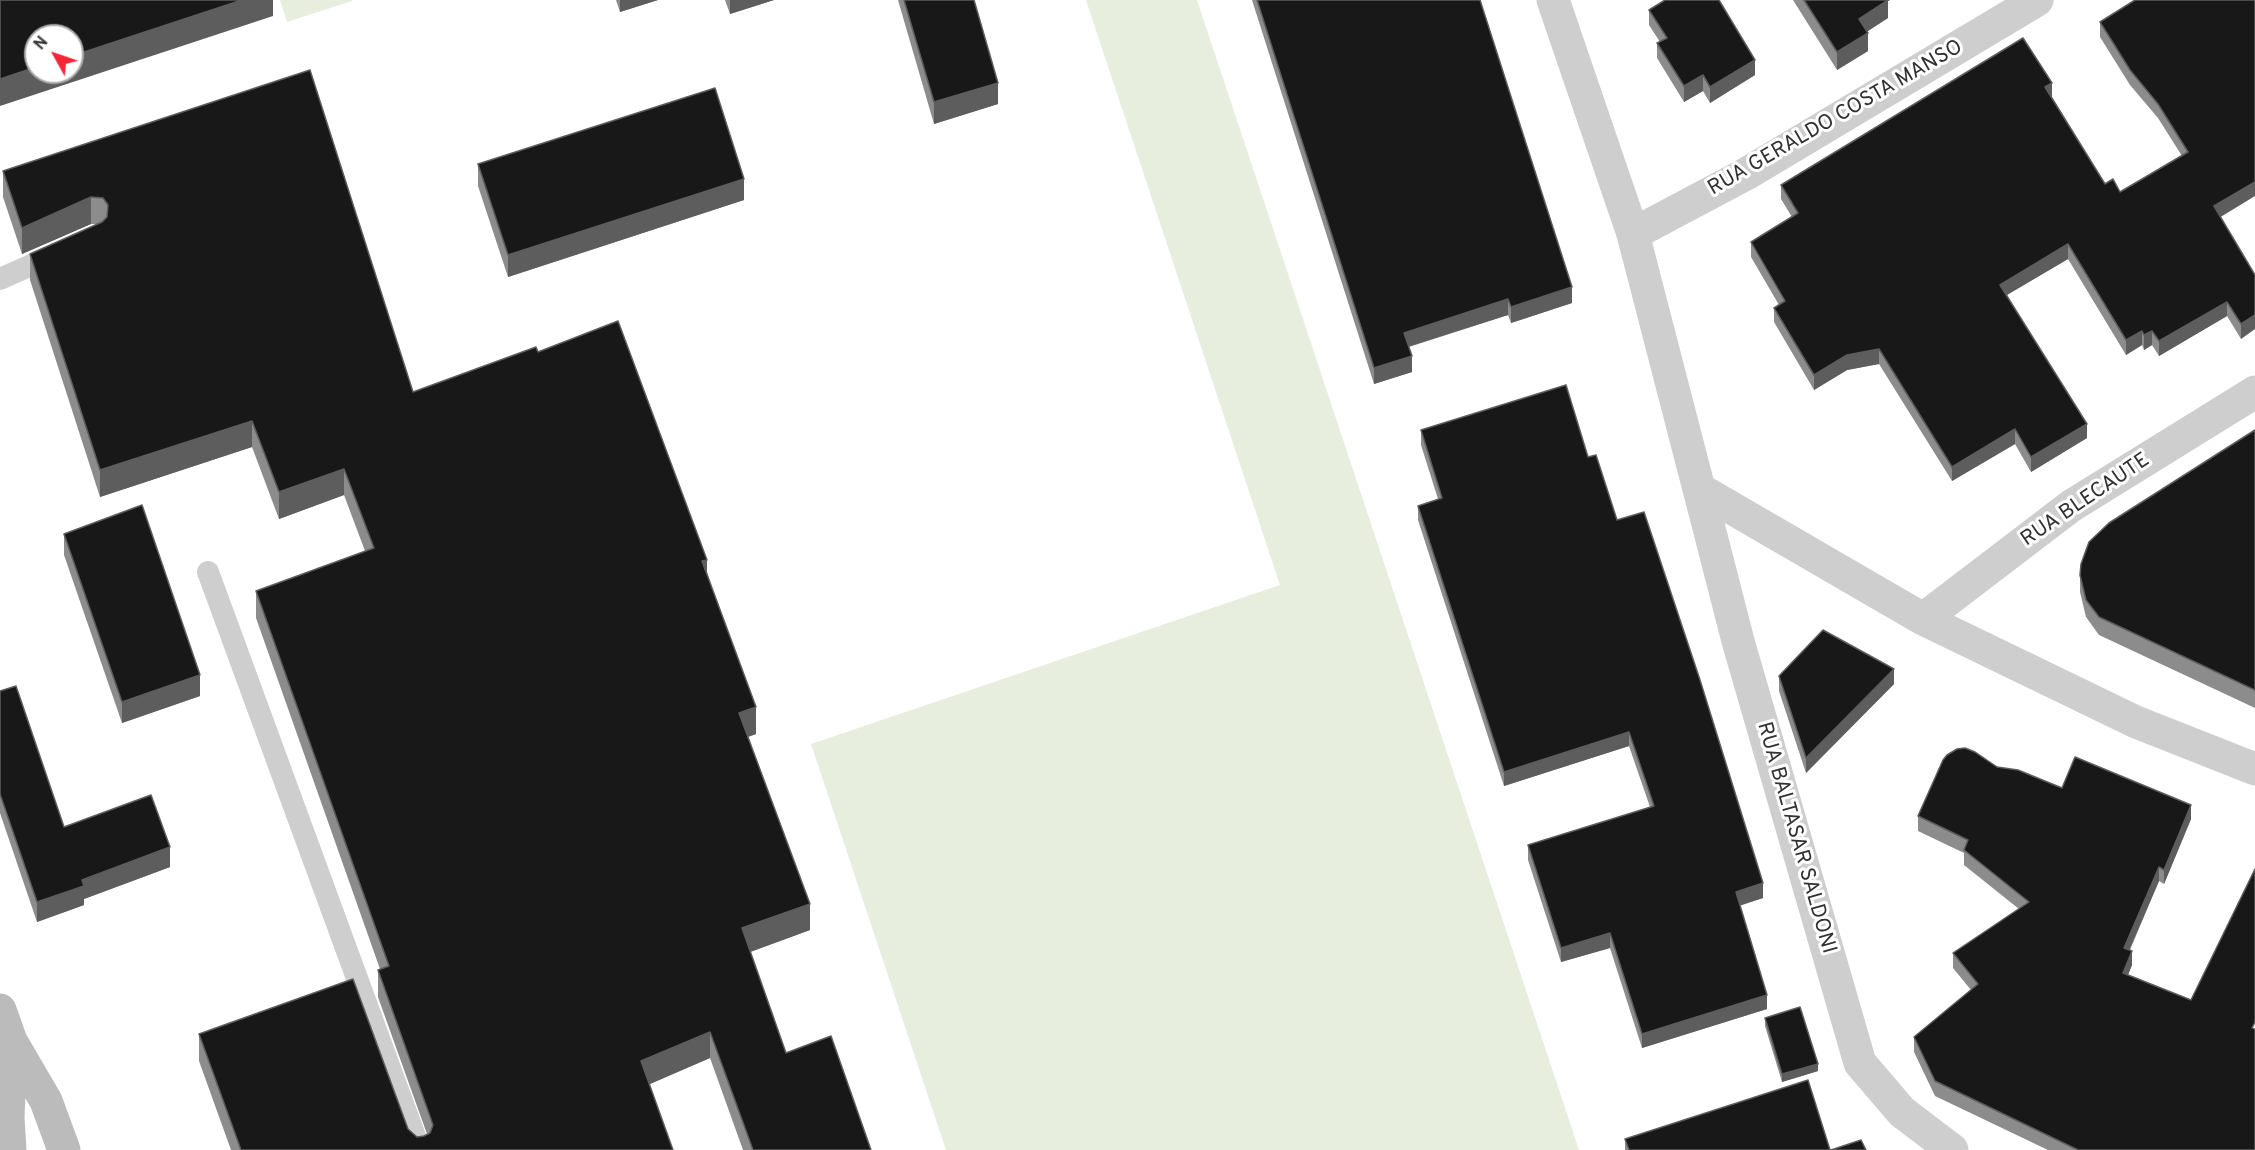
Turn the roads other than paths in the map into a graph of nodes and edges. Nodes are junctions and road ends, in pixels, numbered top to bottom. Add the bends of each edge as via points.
1 (1553, 0) edge
2 (2037, 0) edge
3 (1633, 234) junction
4 (74, 246) edge
5 (0, 279) edge
6 (2255, 392) edge
7 (1699, 489) junction
8 (208, 572) dead end
9 (1923, 619) junction
10 (2255, 769) edge
11 (0, 1010) edge
12 (10, 1041) junction
13 (10, 1150) edge
14 (64, 1150) edge
15 (420, 1150) edge
16 (1952, 1150) edge

1 - 3 street, RUA BALTASAR SALDONI
2 - 3 street, RUA GERALDO COSTA MANSO via 1746,174
3 - 7 street, RUA BALTASAR SALDONI
4 - 5 lane
6 - 9 street, RUA BLECAUTE via 2071,506
7 - 9 street
7 - 16 street, RUA BALTASAR SALDONI via 1738,641 1860,1062 1902,1112
8 - 15 lane
9 - 10 street via 2136,722
11 - 12 main road
12 - 13 main road
12 - 14 main road via 46,1101

